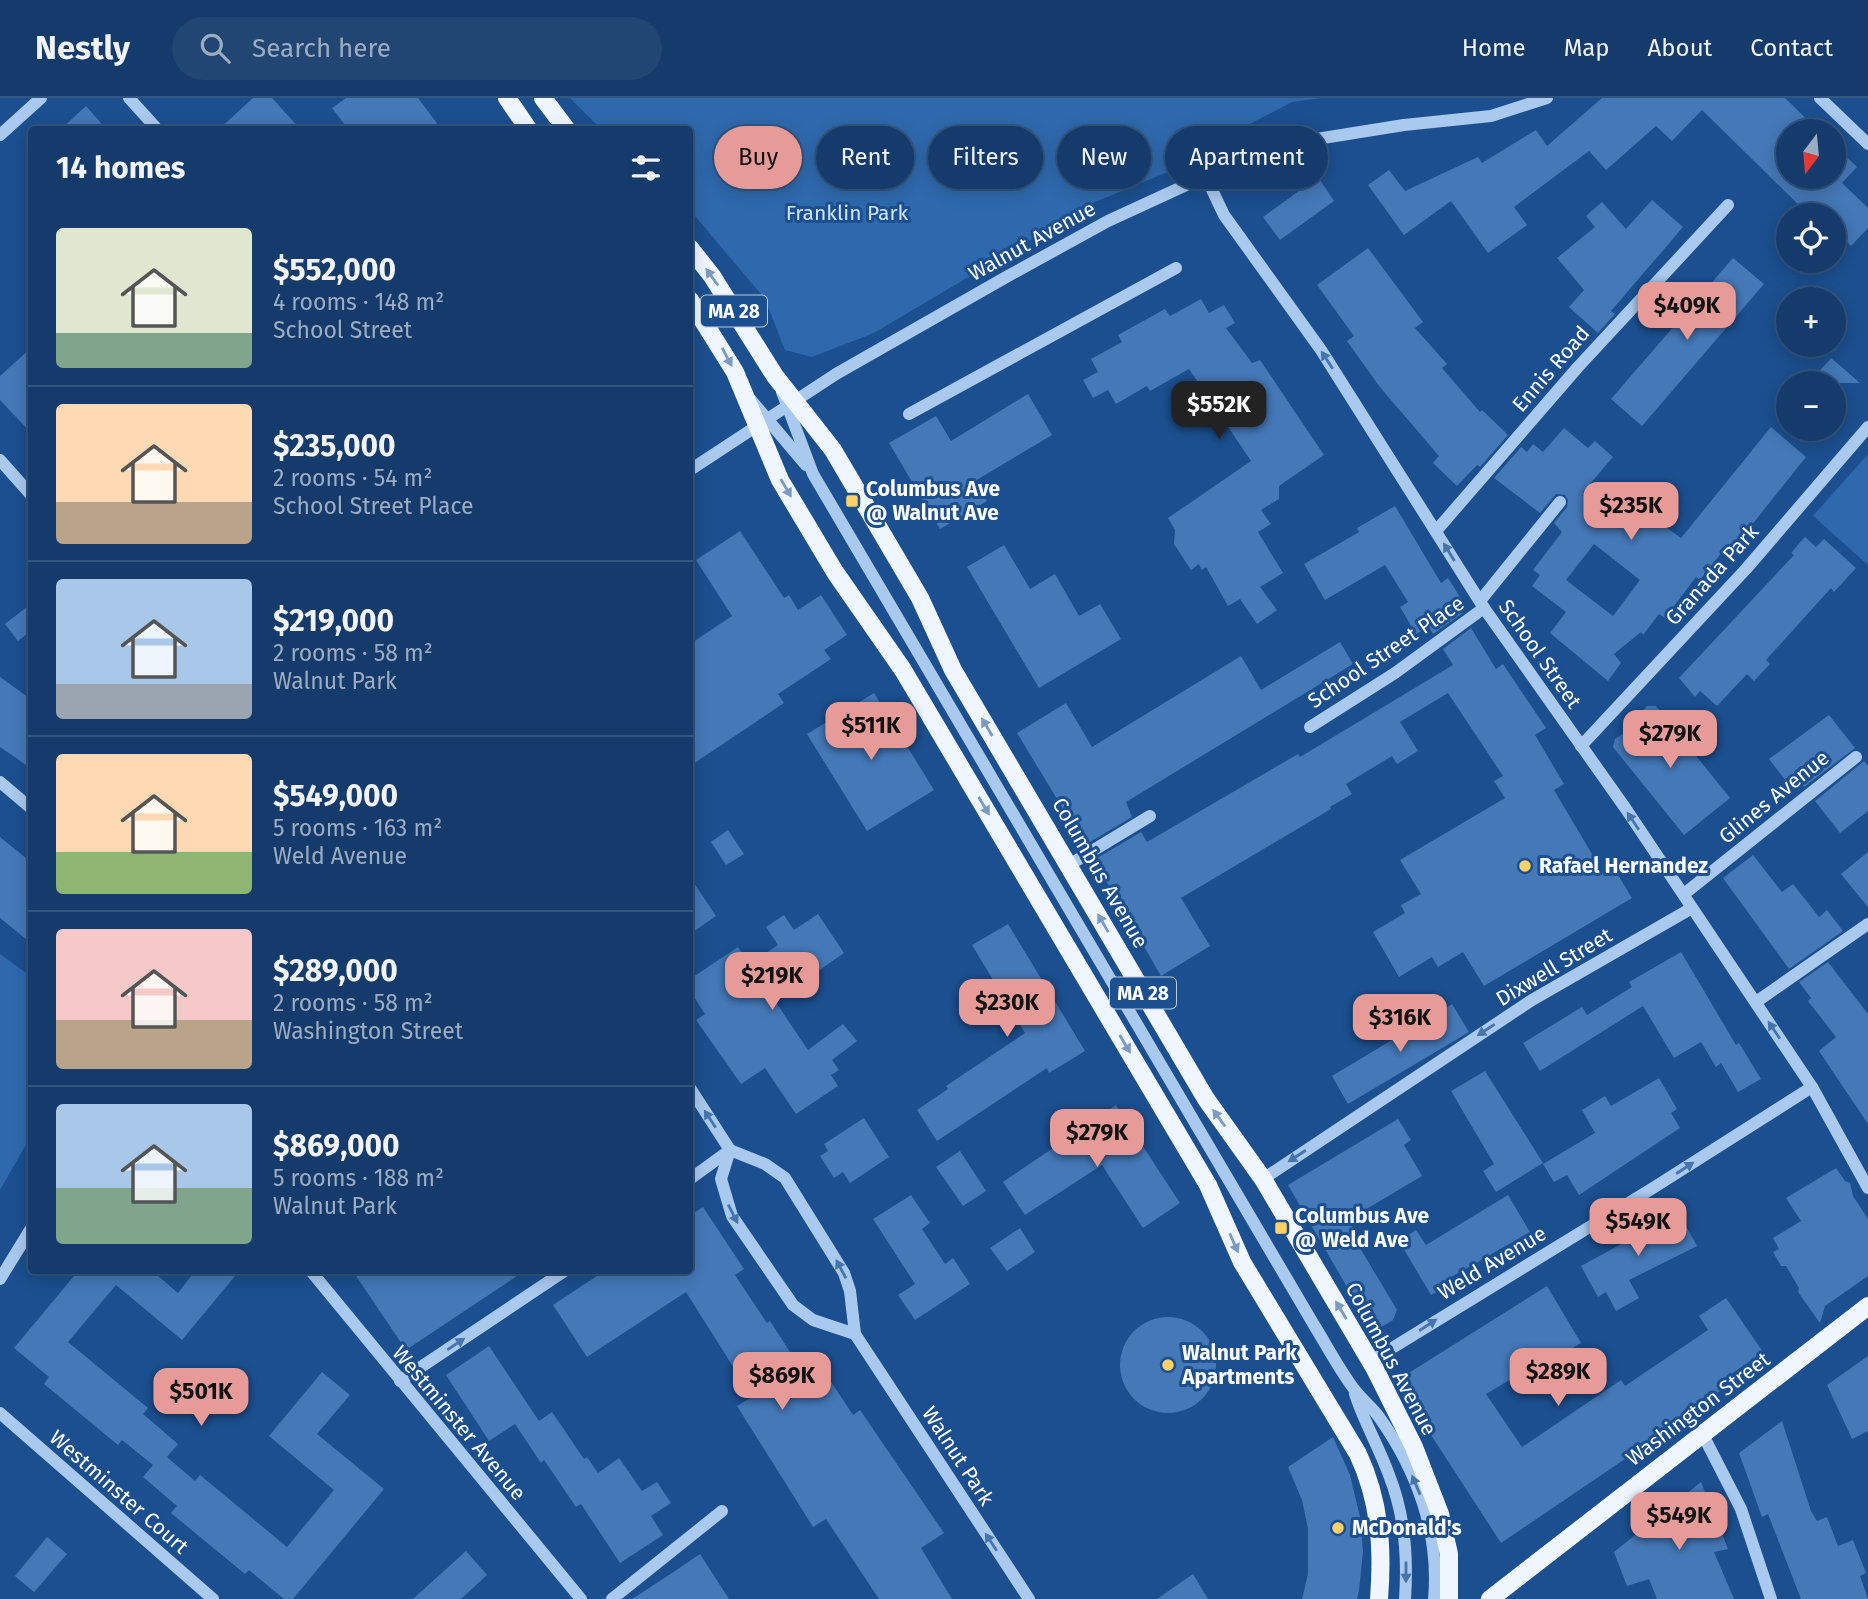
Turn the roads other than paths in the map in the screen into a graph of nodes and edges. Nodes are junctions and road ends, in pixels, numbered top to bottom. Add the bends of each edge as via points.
1 (41, 98) edge
2 (129, 98) edge
3 (507, 98) edge
4 (543, 98) edge
5 (1547, 98) edge
6 (1820, 98) edge
7 (154, 126) edge
8 (526, 126) edge
9 (564, 126) edge
10 (0, 135) edge
11 (1328, 137) edge
12 (1868, 144) edge
13 (1179, 189) edge
14 (1212, 189) edge
15 (1728, 205) dead end
16 (693, 252) edge
17 (1176, 268) dead end
18 (693, 304) edge
19 (792, 404) junction
20 (909, 414) dead end
21 (763, 423) junction
22 (1868, 427) edge
23 (0, 460) edge
24 (693, 468) edge
25 (813, 474) junction
26 (28, 492) edge
27 (1560, 502) dead end
28 (1436, 531) junction
29 (1482, 605) junction
30 (1310, 727) dead end
31 (1581, 746) junction
32 (1856, 757) dead end
33 (0, 782) edge
34 (28, 805) edge
35 (1150, 816) dead end
36 (1069, 865) junction
37 (1684, 894) junction
38 (1692, 908) junction
39 (1868, 923) edge
40 (1756, 1002) junction
41 (1812, 1087) junction
42 (693, 1093) edge
43 (730, 1150) junction
44 (693, 1178) edge
45 (1263, 1179) junction
46 (1868, 1188) edge
47 (28, 1234) edge
48 (317, 1274) edge
49 (560, 1274) edge
50 (0, 1279) edge
51 (1868, 1306) edge
52 (855, 1334) junction
53 (1371, 1361) junction
54 (400, 1381) junction
55 (1354, 1390) junction
56 (0, 1413) edge
57 (1702, 1433) junction
58 (722, 1511) dead end
59 (213, 1599) edge
60 (581, 1599) edge
61 (612, 1599) edge
62 (1029, 1599) edge
63 (1379, 1599) edge
64 (1405, 1599) edge
65 (1434, 1599) edge
66 (1448, 1599) edge
67 (1490, 1599) edge
68 (1771, 1599) edge

1 - 10 street
2 - 7 street
3 - 8 main road
4 - 9 main road
5 - 11 street, Walnut Avenue via 1491,117
6 - 12 street
13 - 19 street, Walnut Avenue via 1108,221 836,374
28 -> 14 street, School Street via 1321,350 1224,215
15 - 28 street, Ennis Road via 1578,367
19 -> 16 main road, MA 28
17 - 20 street
18 -> 21 main road, MA 28
19 - 21 street, Walnut Avenue
19 - 25 street, Columbus Avenue
36 -> 19 main road, Columbus Avenue / MA 28 via 953,670 920,597 844,468
21 - 24 street, Walnut Avenue
21 - 25 street, Columbus Avenue
21 -> 63 main road, MA 28 via 780,480 835,572 903,670 1208,1185 1242,1262 1358,1454 1380,1525
22 - 31 street, Granada Park via 1746,569
23 - 26 street
25 - 55 street, Columbus Avenue
27 - 29 street, School Street Place
29 -> 28 street, School Street
29 - 30 street, School Street Place via 1395,673
29 - 31 street, School Street
37 -> 31 street, School Street
32 - 37 street, Glines Avenue
33 - 34 street
35 - 36 street
45 -> 36 main road, Columbus Avenue / MA 28 via 1206,1100
37 - 38 street, School Street
38 - 40 street, School Street
38 -> 45 street, Dixwell Street via 1532,1000
39 - 40 street
41 -> 40 street, School Street
41 - 46 street, School Street
53 -> 41 street, Weld Avenue
43 -> 42 street
43 - 44 street
52 -> 43 street, Walnut Park via 844,1273 785,1178
43 -> 52 street via 721,1179 732,1216 793,1305 813,1320
53 -> 45 main road, Columbus Avenue / MA 28
47 - 50 street
48 - 54 street, Westminster Avenue via 350,1323
54 -> 49 street
51 - 57 main road, Washington Street
62 -> 52 street, Walnut Park
53 - 66 main road, Columbus Avenue / MA 28 via 1406,1430 1440,1514 1450,1554
54 - 60 street, Westminster Avenue
55 -> 64 street, Columbus Avenue via 1401,1513 1406,1545
65 -> 55 street, Columbus Avenue via 1434,1547 1422,1499 1396,1444
56 - 59 street, Westminster Court
57 - 67 main road, Washington Street
57 - 68 street via 1741,1508
58 - 61 street

